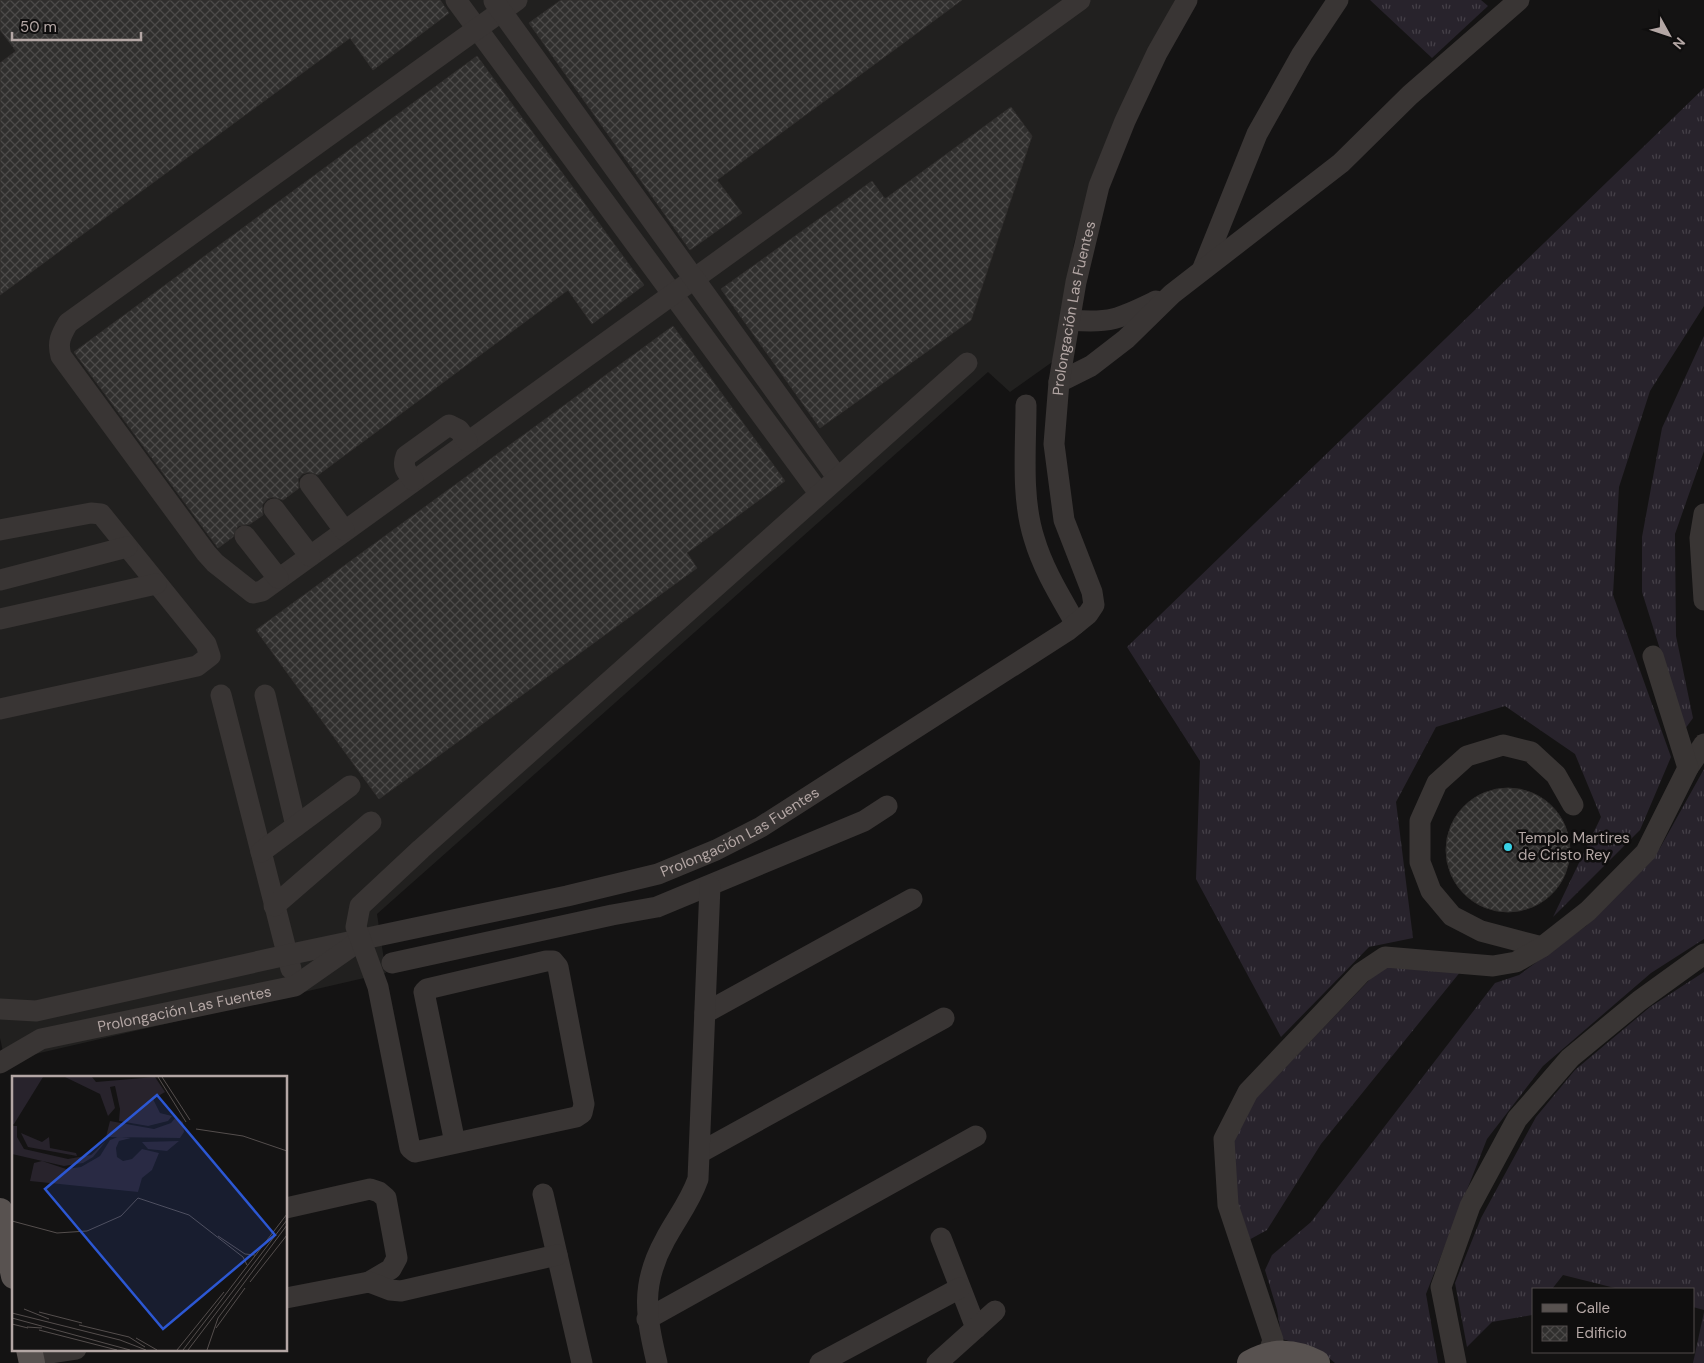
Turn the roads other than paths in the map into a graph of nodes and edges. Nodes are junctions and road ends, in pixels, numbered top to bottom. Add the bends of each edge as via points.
1 (456, 0) edge
2 (1080, 0) edge
3 (1187, 0) edge
4 (1338, 0) edge
5 (1519, 0) edge
6 (504, 4) edge
7 (477, 29) junction
8 (1204, 268) junction
9 (693, 278) junction
10 (672, 293) junction
11 (1172, 294) junction
12 (1071, 320) junction
13 (967, 363) dead end
14 (1060, 382) junction
15 (1026, 405) dead end
16 (837, 478) junction
17 (310, 484) dead end
18 (819, 493) junction
19 (274, 509) dead end
20 (1704, 514) edge
21 (0, 530) edge
22 (344, 530) junction
23 (246, 536) dead end
24 (128, 546) junction
25 (310, 556) junction
26 (278, 578) junction
27 (0, 580) edge
28 (156, 584) junction
29 (1704, 600) edge
30 (0, 619) edge
31 (1076, 624) junction
32 (1653, 656) dead end
33 (221, 696) dead end
34 (266, 696) dead end
35 (0, 710) edge
36 (1704, 744) edge
37 (1688, 768) junction
38 (350, 786) dead end
39 (1573, 805) dead end
40 (887, 806) dead end
41 (371, 822) dead end
42 (296, 826) junction
43 (261, 852) junction
44 (710, 886) junction
45 (912, 899) dead end
46 (274, 906) junction
47 (361, 939) junction
48 (1542, 947) junction
49 (1704, 954) edge
50 (287, 955) junction
51 (392, 963) dead end
52 (295, 986) junction
53 (0, 1009) edge
54 (705, 1013) junction
55 (944, 1018) dead end
56 (0, 1063) edge
57 (976, 1136) dead end
58 (454, 1142) junction
59 (700, 1152) junction
60 (542, 1194) dead end
61 (288, 1208) edge
62 (0, 1211) edge
63 (941, 1238) dead end
64 (556, 1255) junction
65 (12, 1267) edge
66 (369, 1282) junction
67 (960, 1288) junction
68 (288, 1298) edge
69 (995, 1311) dead end
70 (647, 1319) junction
71 (976, 1328) junction
72 (70, 1350) edge
73 (31, 1356) edge
74 (1259, 1359) edge
75 (582, 1363) edge
76 (657, 1363) edge
77 (820, 1363) edge
78 (937, 1363) edge
79 (1317, 1363) edge
80 (1456, 1363) edge

1 - 7 street
2 - 9 street
3 - 12 street, Prolongación Las Fuentes via 1157,53 1099,186 1082,253
4 - 8 street via 1302,54 1257,134
5 - 8 street via 1410,95 1341,163
6 - 7 street
6 - 9 street
7 - 10 street
7 - 26 street via 68,323 60,336 61,356 206,553 253,593 262,591
8 - 11 street
9 - 10 street
9 - 16 street
10 - 18 street
10 - 22 street
11 - 12 street via 1117,320
11 - 14 street via 1126,339 1091,366
12 - 14 street, Prolongación Las Fuentes
13 - 16 street
14 - 31 street, Prolongación Las Fuentes via 1054,444 1064,520 1094,605
15 - 31 street via 1026,474 1034,537 1045,569
16 - 18 street
17 - 22 street
18 - 47 street via 360,906 356,927
19 - 25 street
20 - 29 street via 1700,538
21 - 24 street via 96,513 105,517
22 - 25 street
23 - 26 street
24 - 27 street
24 - 28 street
25 - 26 street
28 - 30 street
28 - 35 street via 210,649 210,656 204,663
31 - 47 street, Prolongación Las Fuentes via 761,827 716,850 658,874
32 - 37 street
33 - 43 street
34 - 42 street
36 - 37 street
37 - 48 street via 1646,852 1588,911
38 - 42 street
39 - 48 street via 1556,775 1531,752 1503,745 1467,756 1437,783 1420,821 1420,862 1431,892 1452,916 1481,932
40 - 44 street via 864,821
41 - 46 street
42 - 43 street
43 - 46 street
44 - 51 street via 657,908
44 - 54 street
45 - 54 street
46 - 50 street
47 - 50 street, Prolongación Las Fuentes
47 - 52 street, Prolongación Las Fuentes
47 - 58 street via 378,987 411,1150 418,1153
48 - 74 street via 1516,962 1493,966 1385,957 1361,973 1248,1092 1224,1139 1228,1205 1273,1340
49 - 80 street via 1639,1000 1570,1058 1517,1119 1470,1206 1441,1287
50 - 52 street
50 - 53 street, Prolongación Las Fuentes via 36,1011
52 - 56 street, Prolongación Las Fuentes via 41,1039
54 - 59 street
55 - 59 street
57 - 70 street
58 - 58 street via 576,1117 584,1109 558,967 553,961 424,992
59 - 70 street via 693,1195 664,1240 656,1260 646,1292
60 - 64 street
61 - 66 street via 370,1189 386,1198 397,1258 391,1269
62 - 65 main road
63 - 67 street
64 - 66 street via 400,1291
64 - 75 street
66 - 68 street
67 - 71 street
67 - 77 street
69 - 71 street
70 - 76 street
71 - 78 street
72 - 73 street
74 - 79 main road via 1287,1353 1305,1356

